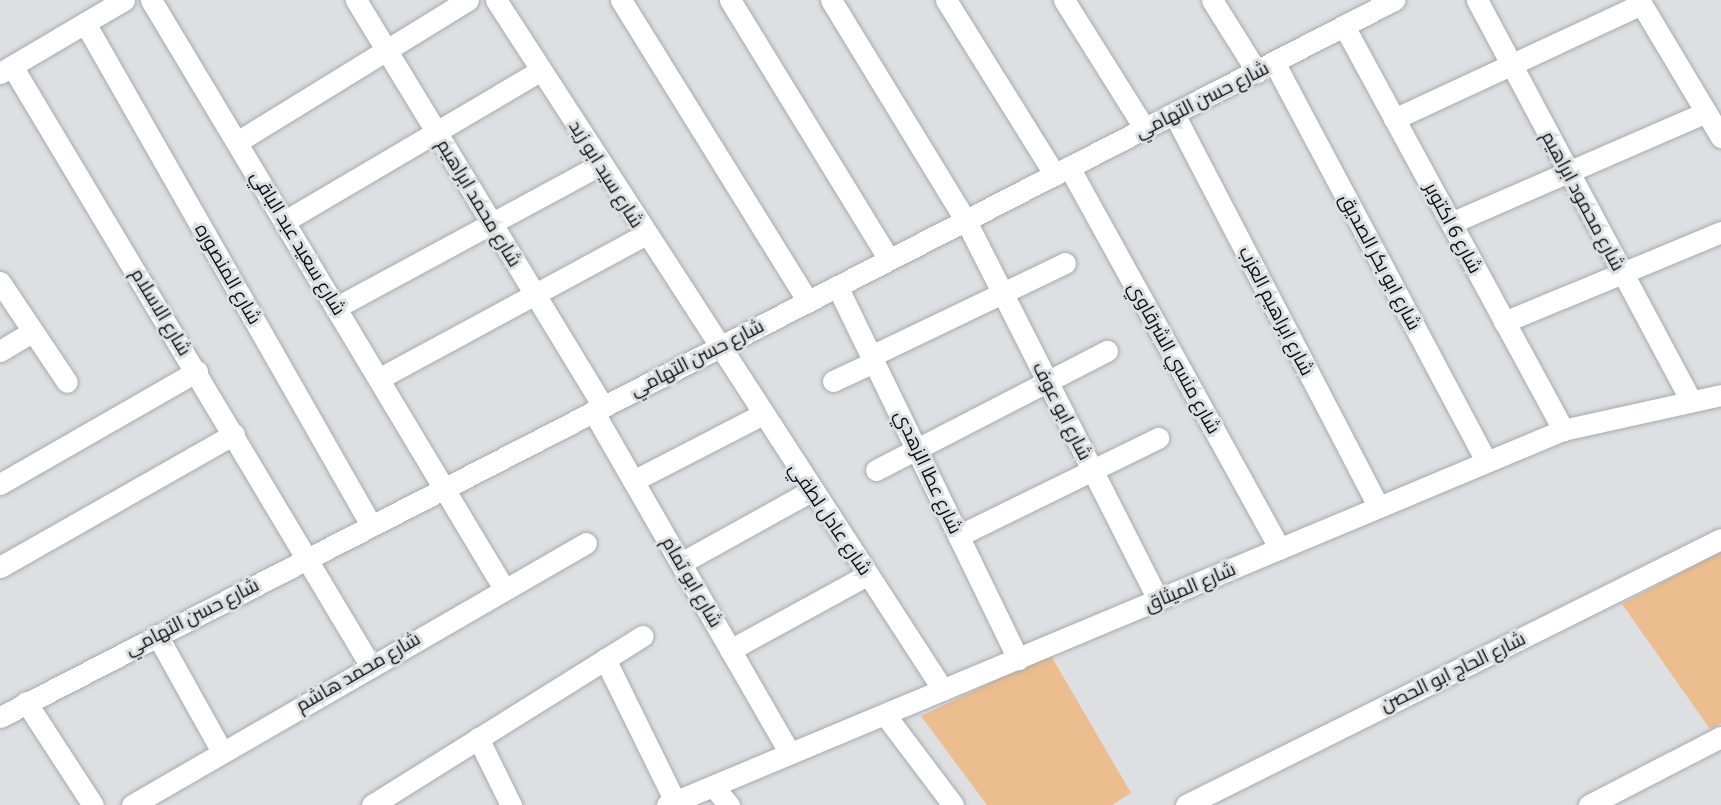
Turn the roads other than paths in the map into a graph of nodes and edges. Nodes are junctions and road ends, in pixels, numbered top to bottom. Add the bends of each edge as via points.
1 (124, 0) edge
2 (151, 0) edge
3 (356, 0) edge
4 (468, 0) edge
5 (496, 0) edge
6 (621, 0) edge
7 (730, 0) edge
8 (831, 0) edge
9 (1064, 0) edge
10 (1212, 0) edge
11 (1394, 0) edge
12 (1477, 0) edge
13 (1640, 2) edge
14 (956, 3) edge
15 (85, 23) junction
16 (1344, 26) junction
17 (386, 50) junction
18 (1511, 64) junction
19 (1266, 68) junction
20 (6, 70) edge
21 (540, 71) junction
22 (1706, 112) junction
23 (1174, 114) junction
24 (1394, 119) junction
25 (1144, 129) junction
26 (435, 131) junction
27 (1720, 134) edge
28 (237, 142) junction
29 (600, 165) junction
30 (1062, 171) junction
31 (1567, 172) junction
32 (285, 221) junction
33 (966, 221) junction
34 (492, 223) junction
35 (1451, 223) junction
36 (1721, 232) edge
37 (645, 235) junction
38 (889, 259) junction
39 (1065, 263) dead end
40 (1622, 273) junction
41 (0, 282) edge
42 (837, 286) junction
43 (1002, 293) junction
44 (535, 294) junction
45 (808, 302) junction
46 (337, 307) junction
47 (1504, 322) junction
48 (32, 332) junction
49 (717, 348) junction
50 (0, 351) edge
51 (1107, 351) dead end
52 (872, 359) junction
53 (197, 371) junction
54 (380, 378) junction
55 (832, 381) dead end
56 (1047, 381) junction
57 (67, 382) dead end
58 (1721, 395) edge
59 (1691, 400) junction
60 (598, 409) junction
61 (761, 415) junction
62 (1563, 430) junction
63 (234, 433) junction
64 (1158, 438) dead end
65 (918, 449) junction
66 (1486, 461) junction
67 (876, 470) dead end
68 (1092, 471) junction
69 (633, 481) junction
70 (0, 484) edge
71 (446, 487) junction
72 (811, 491) junction
73 (1379, 508) junction
74 (371, 525) junction
75 (958, 536) junction
76 (1721, 539) edge
77 (586, 543) dead end
78 (1280, 549) junction
79 (310, 556) junction
80 (681, 563) junction
81 (0, 567) edge
82 (867, 575) junction
83 (503, 587) junction
84 (1158, 600) junction
85 (157, 635) junction
86 (642, 636) dead end
87 (730, 650) junction
88 (605, 659) junction
89 (1018, 659) junction
90 (370, 665) junction
91 (943, 690) junction
92 (26, 702) junction
93 (886, 716) junction
94 (0, 717) edge
95 (1721, 737) edge
96 (478, 738) junction
97 (222, 752) junction
98 (790, 753) junction
99 (713, 786) junction
100 (671, 803) edge
101 (1192, 804) edge
102 (93, 805) edge
103 (132, 805) edge
104 (372, 805) edge
105 (511, 805) edge
106 (729, 805) edge
107 (953, 805) edge
108 (1589, 805) edge

1 - 15 street
2 - 28 street, شارع سعيد عبد الباقي
3 - 17 street, شارع محمد ابراهيم
4 - 17 street
5 - 21 street, شارع سيد ابو زيد
6 - 45 street
7 - 38 street
8 - 33 street, شارع ابو عوف
9 - 25 street
10 - 19 street, شارع ابو بكر الصديق
11 - 16 street, شارع حسن التهامي
12 - 18 street, شارع محمود ابراهيم
13 - 18 street
13 - 22 street
14 - 30 street, شارع منسي الشرقاوي
15 - 20 street
15 - 74 street, شارع المنصوره
16 - 19 street, شارع حسن التهامي
16 - 24 street, شارع 6 اكتوبر
17 - 26 street, شارع محمد ابراهيم
17 - 28 street
18 - 24 street
18 - 31 street, شارع محمود ابراهيم
19 - 23 street, شارع حسن التهامي
19 - 66 street, شارع ابو بكر الصديق
20 - 53 street, شارع الاسلام
21 - 26 street
21 - 29 street, شارع سيد ابو زيد
22 - 27 street
22 - 31 street
23 - 25 street, شارع حسن التهامي
23 - 73 street, شارع ابراهيم العزب
24 - 35 street, شارع 6 اكتوبر
25 - 30 street, شارع حسن التهامي
26 - 32 street
26 - 34 street, شارع محمد ابراهيم
28 - 32 street, شارع سعيد عبد الباقي
29 - 34 street
29 - 37 street, شارع سيد ابو زيد
30 - 33 street, شارع حسن التهامي
30 - 78 street, شارع منسي الشرقاوي
31 - 35 street
31 - 40 street, شارع محمود ابراهيم
32 - 46 street, شارع سعيد عبد الباقي
33 - 38 street, شارع حسن التهامي
33 - 43 street, شارع ابو عوف
34 - 44 street, شارع محمد ابراهيم
34 - 46 street
35 - 47 street, شارع 6 اكتوبر
36 - 40 street
37 - 44 street
37 - 49 street, شارع سيد ابو زيد
38 - 42 street, شارع حسن التهامي
39 - 43 street
40 - 47 street
40 - 59 street, شارع محمود ابراهيم
41 - 48 street
42 - 45 street, شارع حسن التهامي
42 - 52 street, شارع عطا الزهدي
43 - 52 street
43 - 56 street, شارع ابو عوف
44 - 54 street
44 - 60 street, شارع محمد ابراهيم
45 - 49 street, شارع حسن التهامي
46 - 54 street, شارع سعيد عبد الباقي
47 - 62 street, شارع 6 اكتوبر
48 - 50 street
48 - 57 street
49 - 60 street, شارع حسن التهامي
49 - 61 street, شارع عادل لطفي
51 - 56 street
52 - 55 street
52 - 65 street, شارع عطا الزهدي
53 - 63 street, شارع الاسلام
53 - 70 street
54 - 71 street, شارع سعيد عبد الباقي
56 - 65 street
56 - 68 street, شارع ابو عوف
58 - 59 street, شارع الميثاق
59 - 62 street, شارع الميثاق
60 - 69 street, شارع ابو تمام
60 - 71 street, شارع حسن التهامي
61 - 69 street
61 - 72 street, شارع عادل لطفي
62 - 66 street, شارع الميثاق
63 - 79 street, شارع الاسلام
63 - 81 street
64 - 68 street
65 - 67 street
65 - 75 street, شارع عطا الزهدي
66 - 73 street, شارع الميثاق
68 - 75 street
68 - 84 street, شارع ابو عوف
69 - 80 street, شارع ابو تمام
71 - 74 street, شارع حسن التهامي
71 - 83 street, شارع سعيد عبد الباقي
72 - 80 street
72 - 82 street, شارع عادل لطفي
73 - 78 street, شارع الميثاق
74 - 79 street, شارع حسن التهامي
75 - 89 street, شارع عطا الزهدي
76 - 101 street, شارع الحاج ابو الحصن
77 - 83 street, شارع محمد هاشم
78 - 84 street, شارع الميثاق
79 - 85 street, شارع حسن التهامي
79 - 90 street, شارع الاسلام
80 - 87 street, شارع ابو تمام
82 - 87 street
82 - 91 street, شارع عادل لطفي
83 - 90 street, شارع محمد هاشم
84 - 89 street, شارع الميثاق
85 - 92 street, شارع حسن التهامي
85 - 97 street
86 - 88 street
87 - 98 street, شارع ابو تمام
88 - 96 street
88 - 100 street
89 - 91 street, شارع الميثاق
90 - 97 street, شارع محمد هاشم
91 - 93 street, شارع الميثاق
92 - 94 street, شارع حسن التهامي
92 - 102 street
93 - 98 street, شارع الميثاق
93 - 107 street
95 - 108 street
96 - 104 street
96 - 105 street
97 - 103 street, شارع محمد هاشم
98 - 99 street, شارع الميثاق
99 - 100 street, شارع الميثاق
99 - 106 street

